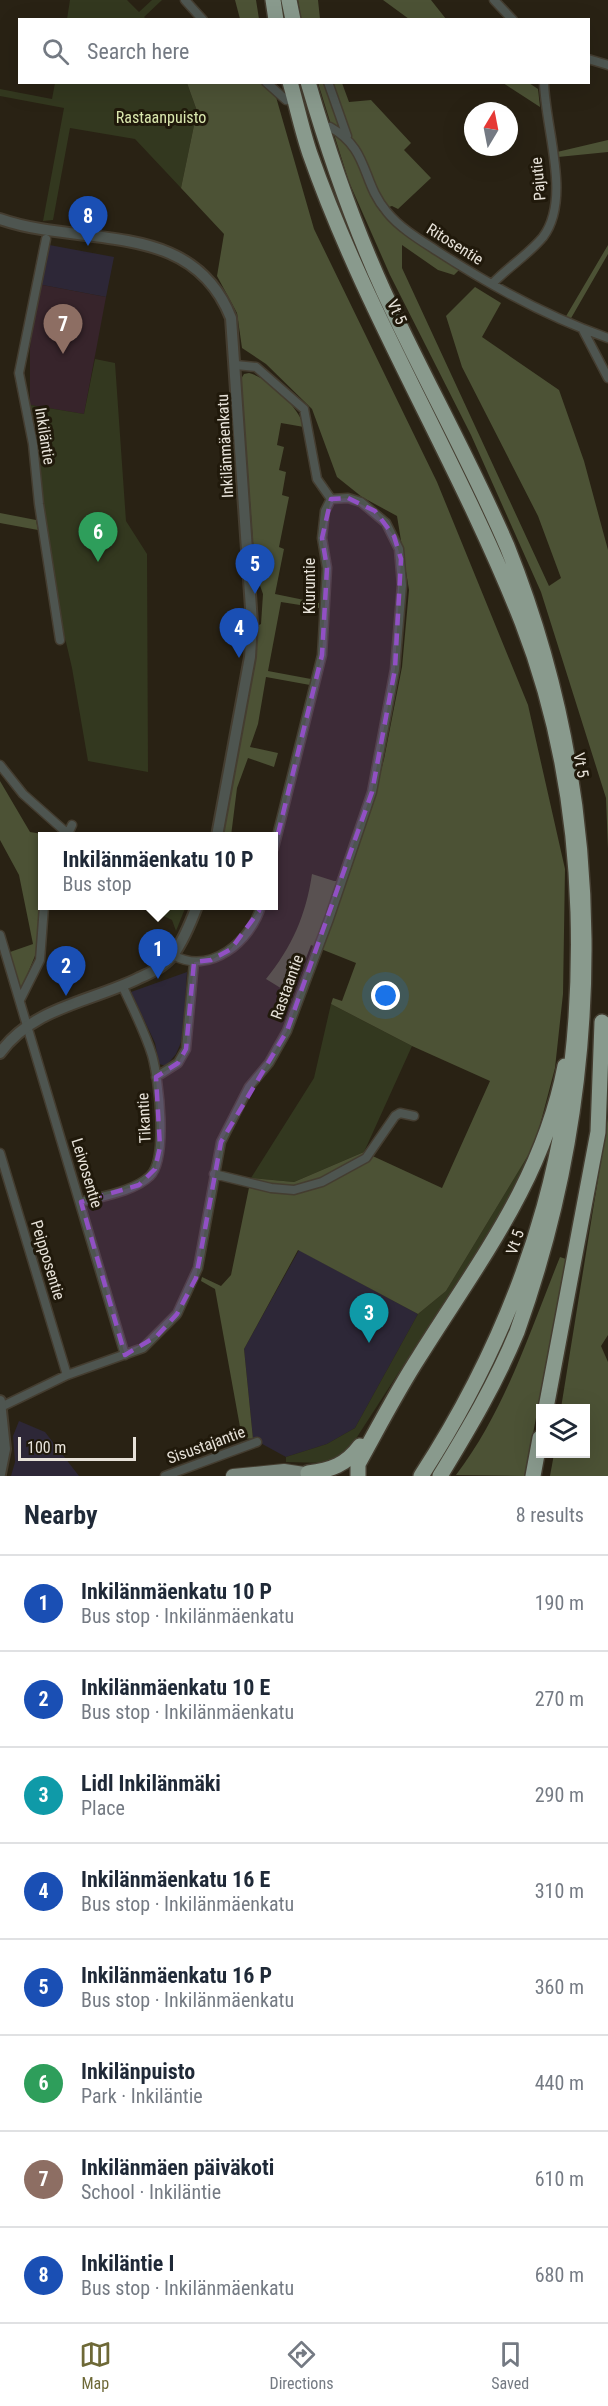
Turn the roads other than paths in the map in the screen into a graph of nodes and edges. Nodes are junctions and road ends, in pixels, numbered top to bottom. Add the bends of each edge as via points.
1 (185, 0) edge
2 (273, 0) edge
3 (289, 0) edge
4 (494, 0) edge
5 (201, 18) edge
6 (276, 18) edge
7 (293, 18) edge
8 (511, 18) edge
9 (590, 60) edge
10 (608, 65) edge
11 (268, 84) edge
12 (291, 84) edge
13 (309, 84) edge
14 (329, 84) edge
15 (544, 84) edge
16 (286, 100) dead end
17 (330, 127) dead end
18 (347, 136) junction
19 (0, 219) edge
20 (46, 239) dead end
21 (492, 284) junction
22 (583, 330) junction
23 (608, 338) edge
24 (236, 365) junction
25 (608, 378) edge
26 (331, 499) junction
27 (60, 640) dead end
28 (0, 765) edge
29 (72, 825) dead end
30 (64, 832) edge
31 (68, 832) edge
32 (218, 832) edge
33 (277, 832) edge
34 (44, 910) edge
35 (195, 910) edge
36 (259, 910) edge
37 (0, 935) edge
38 (173, 955) junction
39 (194, 962) junction
40 (123, 987) junction
41 (578, 998) junction
42 (20, 1000) junction
43 (599, 1007) dead end
44 (27, 1026) junction
45 (0, 1053) edge
46 (156, 1077) junction
47 (414, 1116) dead end
48 (0, 1153) edge
49 (214, 1174) junction
50 (81, 1202) junction
51 (125, 1355) junction
52 (418, 1358) junction
53 (68, 1375) junction
54 (0, 1404) edge
55 (547, 1404) edge
56 (257, 1442) dead end
57 (536, 1458) edge
58 (0, 1474) edge
59 (312, 1474) edge
60 (165, 1476) edge
61 (233, 1476) edge
62 (358, 1476) edge
63 (421, 1476) edge
64 (440, 1476) edge
65 (533, 1476) edge

1 - 5 street
2 - 6 highway
3 - 7 highway
4 - 8 street
9 - 10 street
11 - 16 street
12 - 41 highway, Vt 5 via 309,152 341,233 496,562 538,671 559,744 573,820 579,923
13 - 64 highway, Vt 5 via 356,227 422,373 507,545 531,606 561,693 592,852 596,996 573,1162 555,1228 518,1330 491,1387
14 - 18 street, Ritosentie
15 - 21 street, Pajutie via 546,123 558,190 555,216 527,254
17 - 18 street
18 - 21 street, Ritosentie via 389,215 413,235
19 - 24 street, Inkilänmäenkatu via 141,244 180,256 206,276 224,301 231,318
20 - 27 street, Inkiläntie via 20,387 33,444
21 - 22 street, Ritosentie
22 - 23 street, Ritosentie
22 - 25 street
24 - 26 street via 256,367 304,409 317,479
24 - 32 street, Inkilänmäenkatu via 251,641
26 - 33 street, Kiuruntie via 325,511 322,537 327,568 322,655
26 - 49 street, Rastaantie via 348,498 375,511 390,529 399,549 401,610 390,700 372,792 329,920 287,1031 228,1125
28 - 30 street via 23,794
29 - 31 street
34 - 42 street via 40,960
35 - 38 street
36 - 39 street via 248,932 231,949 211,960
37 - 42 street, Leivosentie
38 - 39 street
38 - 40 street
39 - 46 street via 186,1049 178,1063
40 - 44 street via 71,1004
40 - 46 street, Tikantie via 152,1056
41 - 52 highway via 562,1081 534,1164 486,1255
41 - 63 highway, Vt 5 via 572,1079 558,1158 540,1224 492,1348
42 - 44 street, Leivosentie
43 - 55 highway via 602,1035 598,1132
44 - 45 street
44 - 50 street, Leivosentie
46 - 50 street, Tikantie via 160,1147 155,1170 139,1185
47 - 49 street via 395,1116 366,1158 322,1182 300,1188 271,1188
48 - 53 street, Peipposentie
49 - 51 street, Rastaantie via 203,1249 187,1298 148,1344
50 - 51 street, Leivosentie
51 - 53 street, Rastaantie
52 - 59 highway via 353,1455 339,1466
52 - 62 highway via 358,1464
53 - 54 street, Rastaantie
54 - 58 street via 5,1449
56 - 60 street, Sisustajantie
57 - 65 highway
59 - 61 main road via 262,1471

